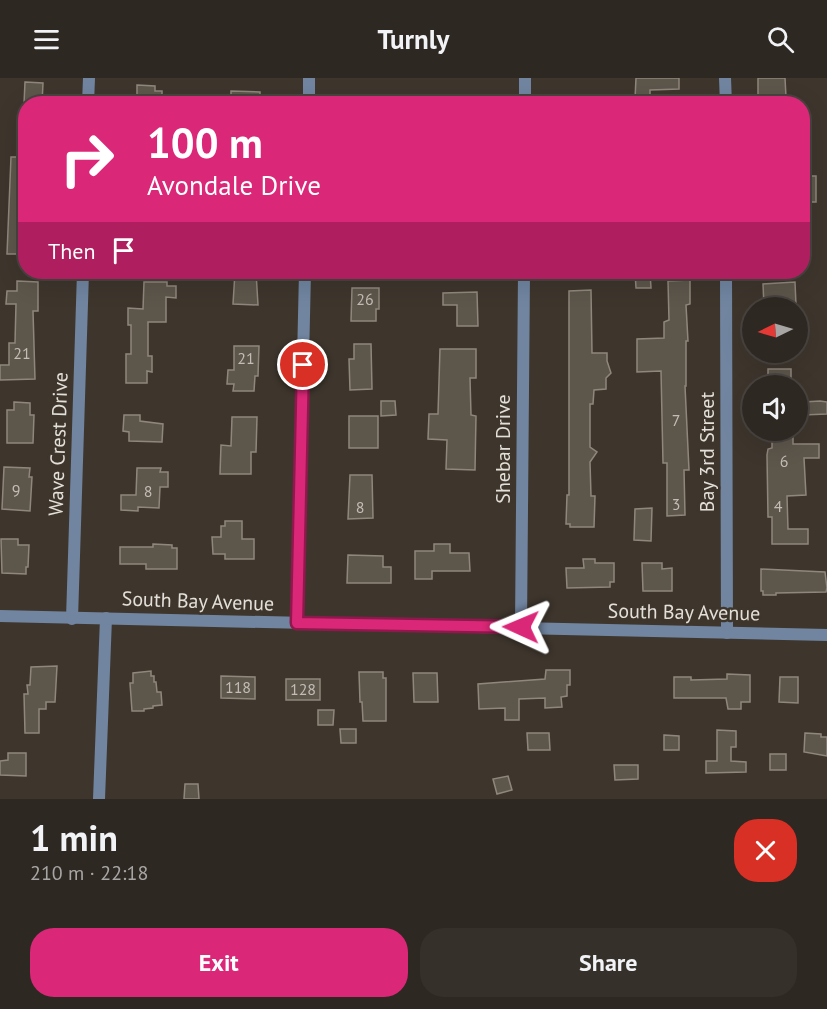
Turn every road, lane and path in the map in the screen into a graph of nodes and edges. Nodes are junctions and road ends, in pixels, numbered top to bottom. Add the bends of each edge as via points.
1 (89, 78) edge
2 (309, 78) edge
3 (525, 78) edge
4 (725, 78) edge
5 (88, 96) edge
6 (309, 96) edge
7 (525, 96) edge
8 (726, 96) edge
9 (83, 279) edge
10 (305, 279) edge
11 (524, 279) edge
12 (726, 279) edge
13 (0, 616) edge
14 (106, 618) junction
15 (72, 619) junction
16 (297, 623) junction
17 (521, 627) junction
18 (728, 633) junction
19 (827, 634) edge
20 (99, 799) edge

1 - 5 street
2 - 6 street
3 - 7 street
4 - 8 street
9 - 15 street, Wave Crest Drive
10 - 16 street
11 - 17 street, Shebar Drive
12 - 18 street, Bay 3rd Street
13 - 15 street, South Bay Avenue
14 - 15 street, South Bay Avenue
14 - 16 street, South Bay Avenue
14 - 20 street
16 - 17 street, South Bay Avenue
17 - 18 street, South Bay Avenue
18 - 19 street, South Bay Avenue

